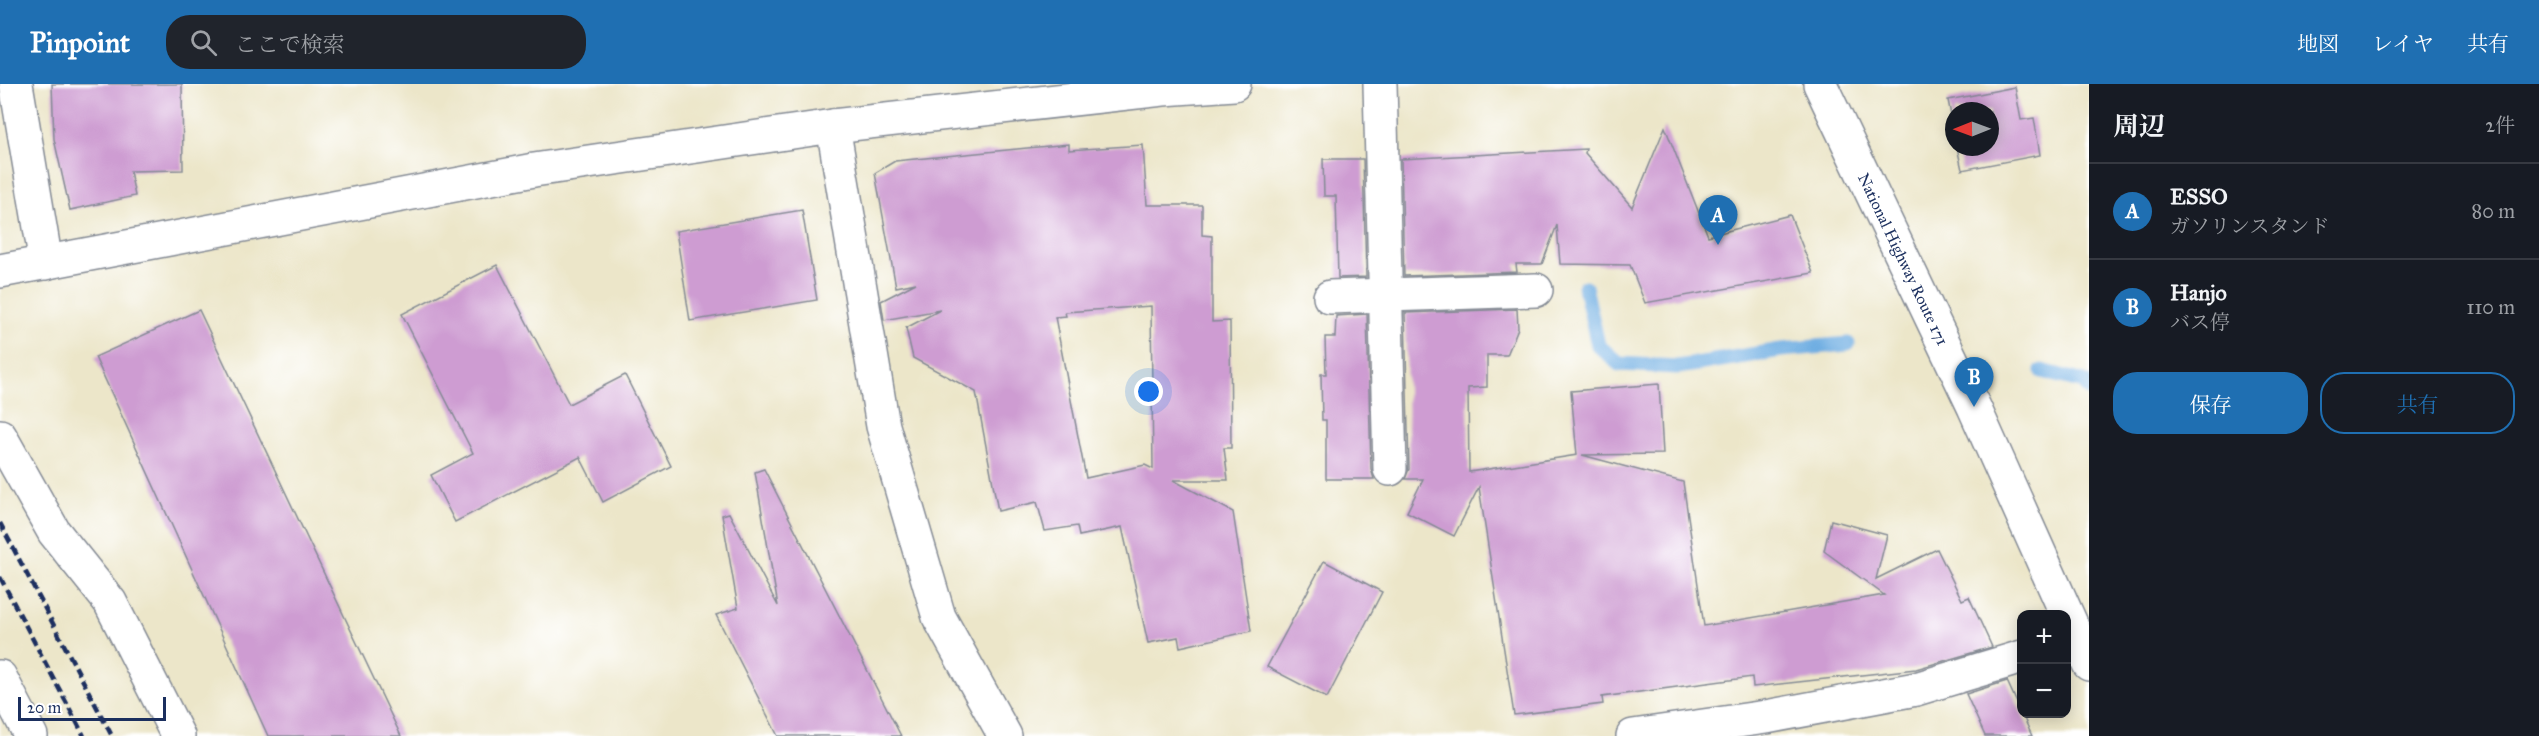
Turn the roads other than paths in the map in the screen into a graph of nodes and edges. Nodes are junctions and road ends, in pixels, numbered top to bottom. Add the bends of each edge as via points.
1 (16, 84) edge
2 (1234, 84) edge
3 (1380, 84) edge
4 (1820, 84) edge
5 (833, 126) junction
6 (46, 263) junction
7 (0, 272) edge
8 (1536, 290) dead end
9 (1386, 294) junction
10 (1330, 297) dead end
11 (0, 436) edge
12 (1390, 469) dead end
13 (2078, 649) edge
14 (2017, 659) edge
15 (0, 677) edge
16 (31, 736) edge
17 (178, 736) edge
18 (1005, 736) edge
19 (1633, 736) edge

1 - 6 main road
2 - 5 main road
3 - 9 main road
4 - 13 main road, National Highway Route 171 via 1974,406
5 - 6 main road via 534,170
5 - 18 main road via 883,426 939,617
6 - 7 main road
8 - 9 main road
9 - 10 main road
9 - 12 main road
11 - 17 main road via 54,532 110,602
14 - 19 main road via 1916,689 1766,717
15 - 16 main road

